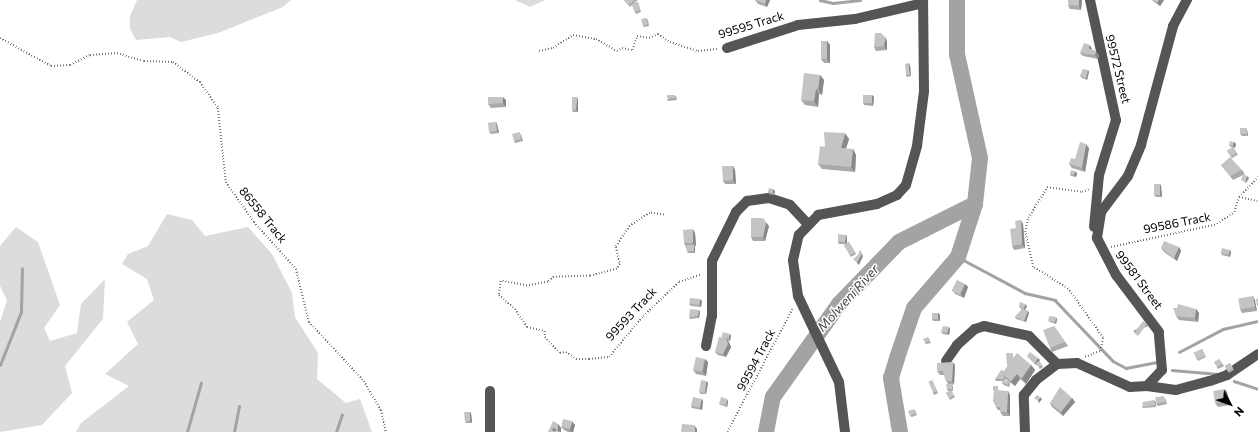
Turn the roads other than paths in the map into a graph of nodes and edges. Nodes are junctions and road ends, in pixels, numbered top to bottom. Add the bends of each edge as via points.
1 (1090, 0) edge
2 (1187, 0) edge
3 (923, 2) edge
4 (727, 48) road end
5 (807, 223) junction
6 (1097, 238) junction
7 (706, 346) dead end
8 (1258, 354) edge
9 (946, 361) edge
10 (1057, 364) junction
11 (1147, 386) junction
12 (490, 391) dead end
13 (490, 432) edge
14 (845, 432) edge
15 (1025, 432) edge

1 - 6 street, 99572 Street via 1106,86 1115,112 1115,127 1099,175 1093,217
2 - 6 street via 1173,26 1141,145 1128,176 1101,212
3 - 4 street, 99595 Track via 855,19 798,25
3 - 5 street via 924,91 917,146 906,185 897,195 877,204 830,211
5 - 7 street via 796,210 778,199 760,197 746,201 736,212 715,249 712,316
5 - 14 street via 799,235 793,260 798,296 839,382
6 - 11 street, 99581 Street via 1103,252 1159,332 1164,365 1156,379
8 - 11 street via 1228,375 1210,381 1176,390
9 - 10 street via 957,345 975,329 984,326 1029,336
10 - 11 street via 1070,362 1130,387
10 - 15 street via 1036,380 1023,398
12 - 13 street

